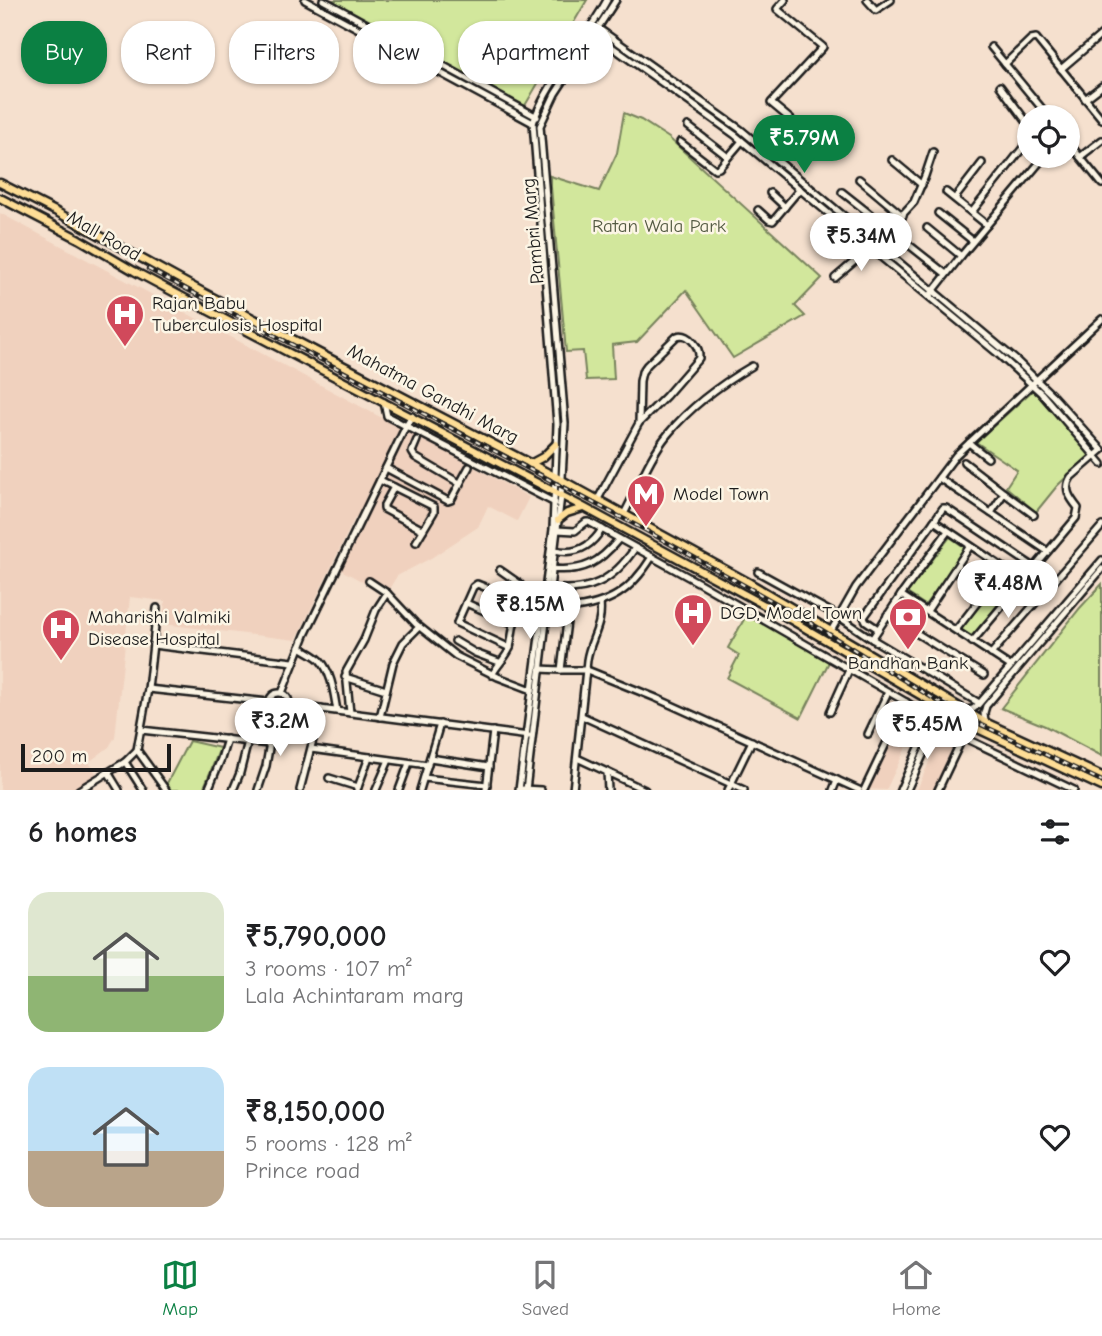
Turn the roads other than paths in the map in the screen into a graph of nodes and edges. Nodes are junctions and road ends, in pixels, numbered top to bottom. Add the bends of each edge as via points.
1 (305, 0) edge
2 (323, 0) edge
3 (607, 0) edge
4 (615, 0) edge
5 (785, 0) edge
6 (867, 0) edge
7 (891, 0) edge
8 (362, 21) edge
9 (595, 21) edge
10 (603, 21) edge
11 (353, 27) edge
12 (1102, 34) edge
13 (613, 42) edge
14 (613, 43) edge
15 (991, 47) dead end
16 (1004, 64) junction
17 (444, 67) edge
18 (1061, 68) junction
19 (444, 73) edge
20 (553, 84) edge
21 (562, 84) edge
22 (1000, 86) dead end
23 (1102, 86) edge
24 (1085, 99) junction
25 (1039, 105) edge
26 (1017, 109) edge
27 (1101, 117) edge
28 (534, 119) junction
29 (542, 123) junction
30 (688, 126) dead end
31 (801, 128) dead end
32 (1102, 139) edge
33 (742, 141) junction
34 (680, 142) dead end
35 (933, 152) dead end
36 (1017, 155) edge
37 (728, 157) junction
38 (1080, 157) joint
39 (892, 160) dead end
40 (982, 163) dead end
41 (1035, 168) edge
42 (1102, 170) edge
43 (1095, 175) junction
44 (859, 179) dead end
45 (0, 183) edge
46 (1102, 184) edge
47 (922, 185) junction
48 (800, 189) junction
49 (842, 192) dead end
50 (946, 192) dead end
51 (770, 193) dead end
52 (0, 198) edge
53 (954, 198) junction
54 (785, 207) junction
55 (758, 210) dead end
56 (972, 212) junction
57 (938, 213) dead end
58 (903, 216) junction
59 (987, 225) junction
60 (927, 229) dead end
61 (889, 230) junction
62 (102, 236) junction
63 (973, 241) junction
64 (876, 243) junction
65 (96, 248) junction
66 (870, 248) junction
67 (961, 256) junction
68 (946, 274) junction
69 (835, 278) dead end
70 (550, 284) junction
71 (931, 294) junction
72 (192, 302) joint
73 (1102, 319) edge
74 (752, 366) dead end
75 (1034, 381) junction
76 (384, 402) junction
77 (1066, 415) junction
78 (412, 416) junction
79 (639, 423) junction
80 (406, 426) junction
81 (417, 440) dead end
82 (969, 443) junction
83 (556, 444) junction
84 (1102, 450) edge
85 (1095, 456) junction
86 (988, 458) dead end
87 (964, 462) dead end
88 (530, 464) junction
89 (1102, 464) edge
90 (469, 467) dead end
91 (386, 468) junction
92 (554, 476) junction
93 (939, 478) junction
94 (380, 480) junction
95 (562, 480) junction
96 (461, 484) junction
97 (394, 487) junction
98 (554, 492) junction
99 (1004, 494) junction
100 (561, 496) junction
101 (598, 499) junction
102 (555, 503) junction
103 (586, 508) junction
104 (991, 513) junction
105 (624, 514) junction
106 (1034, 516) dead end
107 (558, 520) junction
108 (934, 521) junction
109 (586, 522) junction
110 (1102, 526) edge
111 (602, 529) junction
112 (424, 530) junction
113 (557, 530) junction
114 (948, 531) junction
115 (619, 539) junction
116 (416, 542) dead end
117 (970, 545) junction
118 (635, 548) junction
119 (555, 550) junction
120 (1047, 551) junction
121 (652, 557) junction
122 (1102, 560) edge
123 (1034, 567) junction
124 (1004, 568) junction
125 (552, 569) junction
126 (1102, 569) edge
127 (500, 570) dead end
128 (758, 572) dead end
129 (369, 581) dead end
130 (1023, 581) junction
131 (550, 588) junction
132 (571, 589) junction
133 (387, 593) junction
134 (901, 596) junction
135 (518, 599) junction
136 (466, 603) junction
137 (543, 603) junction
138 (600, 603) junction
139 (157, 608) dead end
140 (569, 609) junction
141 (927, 611) junction
142 (887, 615) junction
143 (838, 616) junction
144 (514, 624) junction
145 (419, 627) junction
146 (878, 629) junction
147 (956, 630) junction
148 (831, 631) junction
149 (872, 639) junction
150 (455, 640) dead end
151 (972, 642) junction
152 (153, 645) junction
153 (300, 647) junction
154 (510, 648) junction
155 (991, 654) junction
156 (499, 662) junction
157 (293, 663) junction
158 (1010, 666) junction
159 (540, 668) junction
160 (561, 670) junction
161 (587, 670) junction
162 (849, 670) junction
163 (1017, 671) junction
164 (492, 675) junction
165 (984, 675) dead end
166 (345, 677) junction
167 (148, 689) junction
168 (386, 690) junction
169 (532, 690) junction
170 (888, 692) junction
171 (282, 693) junction
172 (947, 700) junction
173 (268, 702) junction
174 (906, 702) junction
175 (979, 703) junction
176 (289, 705) junction
177 (321, 709) junction
178 (966, 710) junction
179 (337, 711) junction
180 (830, 712) dead end
181 (275, 713) junction
182 (350, 713) junction
183 (582, 716) junction
184 (938, 716) junction
185 (380, 717) junction
186 (985, 722) junction
187 (440, 724) junction
188 (141, 730) junction
189 (493, 731) junction
190 (868, 734) dead end
191 (529, 736) junction
192 (963, 737) junction
193 (227, 739) junction
194 (248, 741) junction
195 (752, 741) junction
196 (269, 744) junction
197 (311, 749) junction
198 (136, 750) junction
199 (369, 757) junction
200 (430, 758) junction
201 (577, 758) junction
202 (389, 760) junction
203 (125, 762) junction
204 (409, 763) junction
205 (428, 765) junction
206 (489, 767) junction
207 (108, 772) junction
208 (607, 772) junction
209 (1102, 776) edge
210 (328, 778) dead end
211 (424, 778) junction
212 (838, 780) junction
213 (487, 787) edge
214 (730, 787) edge
215 (1102, 787) edge
216 (300, 788) edge
217 (357, 789) edge
218 (522, 789) edge
219 (79, 790) edge
220 (119, 790) edge
221 (143, 790) edge
222 (166, 790) edge
223 (208, 790) edge
224 (233, 790) edge
225 (258, 790) edge
226 (309, 790) edge
227 (376, 790) edge
228 (399, 790) edge
229 (420, 790) edge
230 (541, 790) edge
231 (573, 790) edge
232 (608, 790) edge
233 (645, 790) edge
234 (744, 790) edge
235 (833, 790) edge
236 (858, 790) edge
237 (864, 790) edge
238 (900, 790) edge
239 (907, 790) edge
240 (938, 790) edge
241 (1074, 790) edge

1 - 11 street
2 - 8 street
3 - 9 street
4 - 10 street
5 - 31 street via 777,9 823,47 771,103
6 - 7 street via 877,10
12 - 18 street
13 - 64 street via 740,129
14 - 33 street
15 - 16 street
16 - 18 street via 1036,38
16 - 25 street
17 - 28 street
18 - 24 street
19 - 28 street
20 - 28 street
21 - 29 street
22 - 26 street
23 - 24 street
24 - 27 street
28 - 29 street
28 - 70 street, Pambri Marg
29 - 70 street, Pambri Marg
30 - 37 street
32 - 38 street
33 - 37 street
33 - 48 street
34 - 37 street via 715,169
35 - 47 street
36 - 56 street
38 - 43 street
39 - 47 street
40 - 53 street
41 - 59 street
42 - 43 street
43 - 46 street
44 - 58 street
45 - 62 main road, Mahatma Gandhi Marg
47 - 58 street
48 - 54 street
48 - 66 street
49 - 61 street
50 - 53 street
51 - 54 street
52 - 65 main road, Mall Road
53 - 56 street
54 - 55 street via 773,221
56 - 59 street
57 - 63 street
58 - 61 street
59 - 63 street
60 - 67 street
61 - 64 street
61 - 68 street
62 - 65 main road
62 - 88 main road, Mahatma Gandhi Marg
63 - 67 street
64 - 66 street
64 - 71 street
65 - 72 main road, Mall Road
66 - 69 street
66 - 71 street
67 - 68 street
68 - 71 street
70 - 83 street, Pambri Marg
70 - 95 street, Pambri Marg via 565,407
71 - 75 street
72 - 76 main road, Mahatma Gandhi Marg
73 - 75 street
74 - 105 street via 696,406 668,434
75 - 77 street
75 - 82 street
76 - 78 main road, Mahatma Gandhi Marg
76 - 80 street via 387,416
77 - 84 street
77 - 85 street
78 - 80 street
78 - 98 main road, Mahatma Gandhi Marg
79 - 79 street via 642,372 677,336 688,336 699,358
79 - 101 street
80 - 91 street
80 - 102 street
81 - 96 street via 413,455
82 - 86 street
82 - 93 street
83 - 88 main road
83 - 92 street, Pambri Marg
84 - 85 street
85 - 89 street
85 - 120 street via 1067,482 1079,513
87 - 99 street
88 - 92 main road, Mahatma Gandhi Marg
90 - 96 street
91 - 94 street
91 - 96 street via 448,501
92 - 95 main road, Mahatma Gandhi Marg
92 - 98 street, Pambri Marg
93 - 104 street
93 - 143 street
94 - 97 street
94 - 153 street
95 - 100 street, Pambri Marg
95 - 101 main road
97 - 112 street via 384,509
97 - 112 street via 434,507
98 - 100 main road, Mahatma Gandhi Marg
98 - 102 street, Pambri Marg
99 - 104 street
99 - 106 street
100 - 103 main road
100 - 107 street, Pambri Marg
101 - 105 main road
102 - 137 street, Pambri Marg
103 - 107 main road
103 - 109 street
103 - 184 main road via 779,613
104 - 120 street
105 - 148 main road
107 - 113 street, Pambri Marg
108 - 114 street
108 - 123 street via 946,508
108 - 146 street via 864,617
109 - 111 street
109 - 113 street via 575,531
110 - 155 street
111 - 115 street
111 - 119 street via 584,548
112 - 116 street
113 - 119 street, Pambri Marg
114 - 117 street
114 - 134 street
115 - 118 street
115 - 125 street via 594,564 566,571
117 - 124 street
117 - 141 street
118 - 121 street
118 - 132 street via 609,577
119 - 125 street, Pambri Marg
120 - 123 street
121 - 138 street via 630,586
121 - 162 street
122 - 158 street
123 - 130 street
124 - 130 street
124 - 147 street
125 - 131 street, Pambri Marg
126 - 163 street
127 - 135 street via 519,582
128 - 143 street
129 - 133 street
130 - 151 street
131 - 132 street
131 - 159 street, Pambri Marg
132 - 140 street
133 - 145 street
133 - 166 street
134 - 141 street
134 - 142 street
135 - 136 street via 477,584
135 - 137 street
135 - 144 street
136 - 144 street
136 - 154 street via 454,621
137 - 169 street, Pambri Marg
138 - 140 street
138 - 161 street via 601,618 588,650
139 - 152 street
140 - 160 street
141 - 147 street
142 - 146 street
142 - 165 street
143 - 148 street
143 - 149 street
144 - 154 street
145 - 164 street via 456,656
145 - 168 street via 403,643
146 - 149 street
147 - 151 street
148 - 172 main road
149 - 175 street
150 - 156 street
151 - 155 street
152 - 157 street
152 - 167 street
153 - 157 street
153 - 179 street via 325,667
154 - 156 street
155 - 158 street
156 - 164 street
157 - 171 street
158 - 163 street
158 - 175 street
159 - 160 street
159 - 191 street, Pambri Marg
160 - 161 street
161 - 183 street
161 - 195 street
162 - 170 street
162 - 180 street
163 - 186 street via 986,706
164 - 169 street
166 - 168 street
166 - 182 street
167 - 173 street
167 - 188 street
168 - 185 street
169 - 191 street, Pambri Marg
170 - 174 street
170 - 190 street
171 - 173 street via 273,694
171 - 176 street
172 - 178 main road
172 - 184 street
173 - 181 street
174 - 184 street
174 - 237 street
175 - 178 street
176 - 177 street
176 - 181 street via 284,712
177 - 179 street
177 - 197 street
178 - 186 main road
179 - 182 street
181 - 196 street
182 - 185 street
183 - 201 street
183 - 214 street
184 - 192 street
184 - 215 main road via 980,730
184 - 238 street via 931,721
184 - 239 street
185 - 187 street
186 - 209 main road
187 - 189 street
187 - 200 street
188 - 193 street
188 - 198 street
189 - 191 street
189 - 206 street
191 - 218 street
192 - 240 street
192 - 241 street
193 - 194 street
193 - 223 street
194 - 196 street
194 - 224 street
195 - 212 street
195 - 214 street
196 - 225 street
197 - 199 street
197 - 216 street
198 - 203 street
198 - 222 street
199 - 202 street
199 - 217 street
200 - 205 street
200 - 206 street
201 - 208 street
201 - 231 street
202 - 204 street
202 - 227 street
203 - 207 street
203 - 221 street
204 - 205 street
204 - 228 street
205 - 211 street
206 - 213 street
207 - 219 street
207 - 220 street
208 - 232 street
208 - 233 street
210 - 217 street
211 - 213 street
211 - 229 street
212 - 235 street
212 - 236 street
214 - 234 street
216 - 226 street
218 - 230 street

